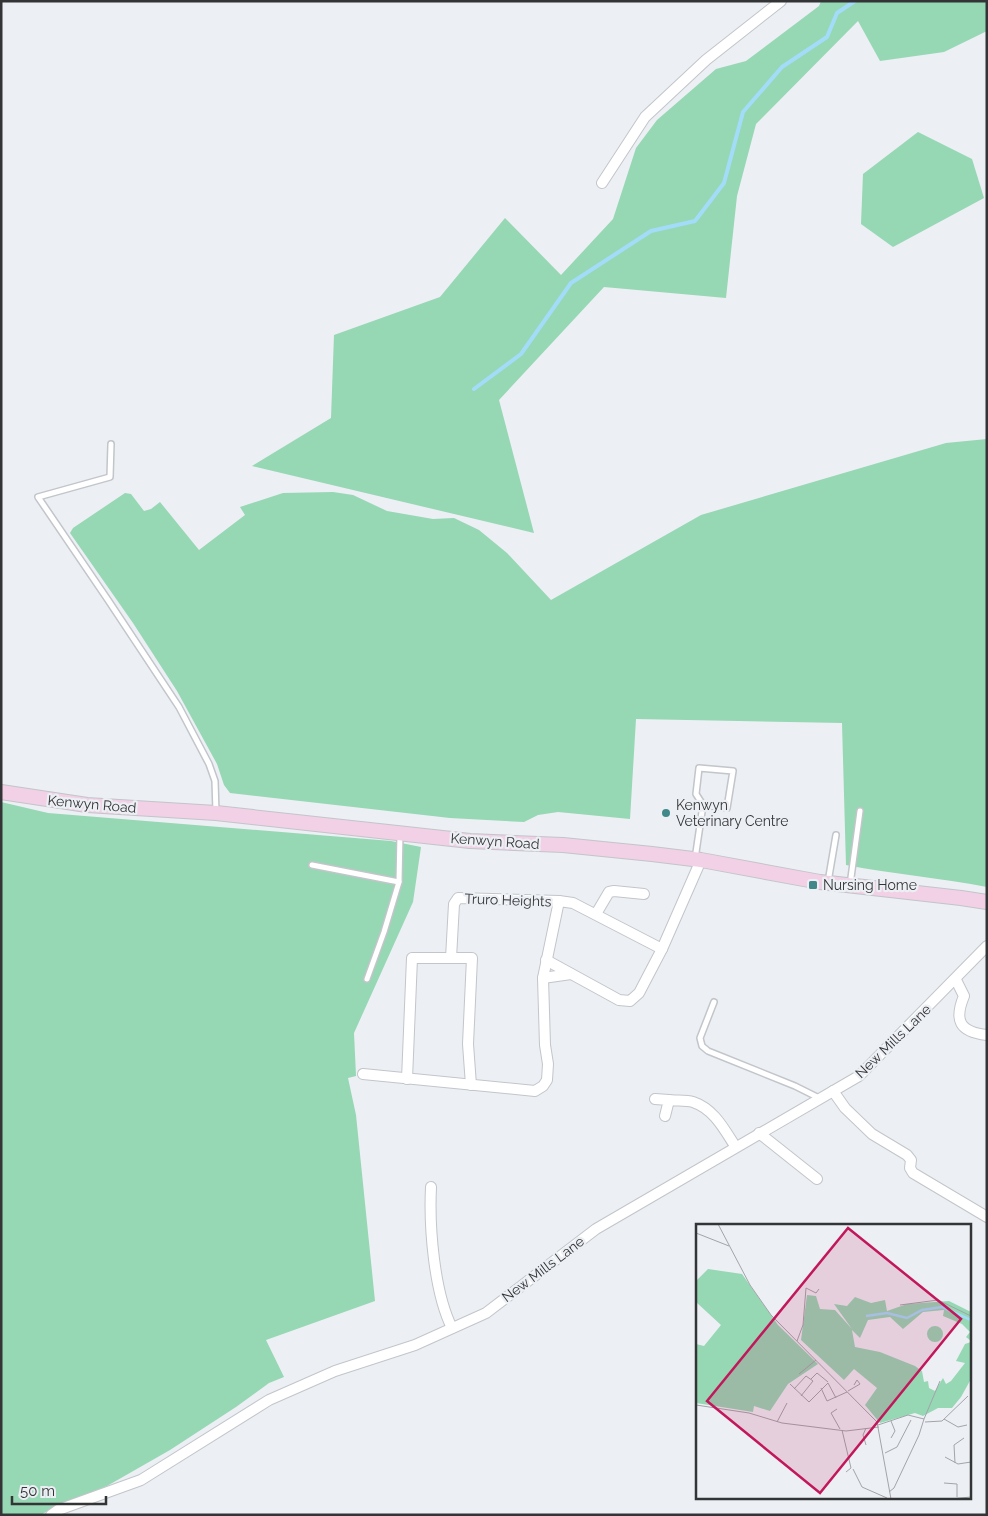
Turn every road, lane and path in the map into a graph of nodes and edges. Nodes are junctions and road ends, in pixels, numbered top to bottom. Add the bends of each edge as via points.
1 (781, 1) edge
2 (602, 183) dead end
3 (111, 444) dead end
4 (1, 792) edge
5 (703, 805) junction
6 (860, 811) dead end
7 (216, 813) junction
8 (400, 833) junction
9 (836, 835) dead end
10 (698, 860) junction
11 (312, 864) dead end
12 (399, 882) junction
13 (828, 883) junction
14 (850, 885) junction
15 (644, 894) dead end
16 (559, 901) junction
17 (987, 902) edge
18 (596, 914) junction
19 (987, 946) edge
20 (662, 949) junction
21 (450, 958) junction
22 (546, 960) junction
23 (571, 974) junction
24 (543, 978) junction
25 (367, 979) dead end
26 (956, 980) junction
27 (714, 1002) dead end
28 (987, 1035) edge
29 (364, 1074) dead end
30 (407, 1079) junction
31 (471, 1085) junction
32 (833, 1091) junction
33 (654, 1099) dead end
34 (820, 1099) junction
35 (669, 1100) junction
36 (665, 1116) dead end
37 (760, 1133) junction
38 (735, 1146) junction
39 (817, 1179) dead end
40 (430, 1186) dead end
41 (987, 1217) edge
42 (452, 1328) junction
43 (52, 1515) edge

1 - 2 street via 706,60 645,117
3 - 7 lane via 110,477 38,497 179,707 215,781
4 - 7 main road, Kenwyn Road via 87,805
5 - 5 lane via 696,794 699,768 732,771 727,808
5 - 10 lane
6 - 14 lane
7 - 8 main road, Kenwyn Road
8 - 10 main road, Kenwyn Road via 563,845
8 - 12 lane
9 - 13 lane
10 - 13 main road, Kenwyn Road
10 - 20 street
11 - 12 lane
12 - 25 lane
13 - 14 main road, Kenwyn Road
14 - 17 main road, Kenwyn Road
15 - 18 street via 609,892
16 - 18 street, Truro Heights via 573,903
16 - 21 street, Truro Heights via 458,898 454,904
16 - 22 street, Truro Heights
18 - 20 street, Truro Heights
19 - 26 street, New Mills Lane
20 - 23 street via 639,993 630,1001 619,1000
21 - 30 street via 412,958
21 - 31 street via 472,958 468,1044
22 - 23 street
22 - 24 street, Truro Heights
23 - 24 street
24 - 31 street, Truro Heights via 548,1064 547,1080 543,1086 535,1091
26 - 28 street via 964,996 958,1018 965,1028
26 - 32 street, New Mills Lane via 859,1076
27 - 34 lane via 700,1038 702,1046
29 - 30 street, Truro Heights
30 - 31 street, Truro Heights
32 - 34 street, New Mills Lane
32 - 41 street via 845,1108 872,1134 907,1155 913,1173
33 - 35 street
34 - 37 street, New Mills Lane
35 - 36 street
35 - 38 street via 691,1101 703,1106 714,1115
37 - 38 street, New Mills Lane
37 - 39 street
38 - 42 street, New Mills Lane via 596,1229 486,1313
40 - 42 street via 437,1275
42 - 43 street, New Mills Lane via 415,1345 335,1371 269,1400 141,1480

